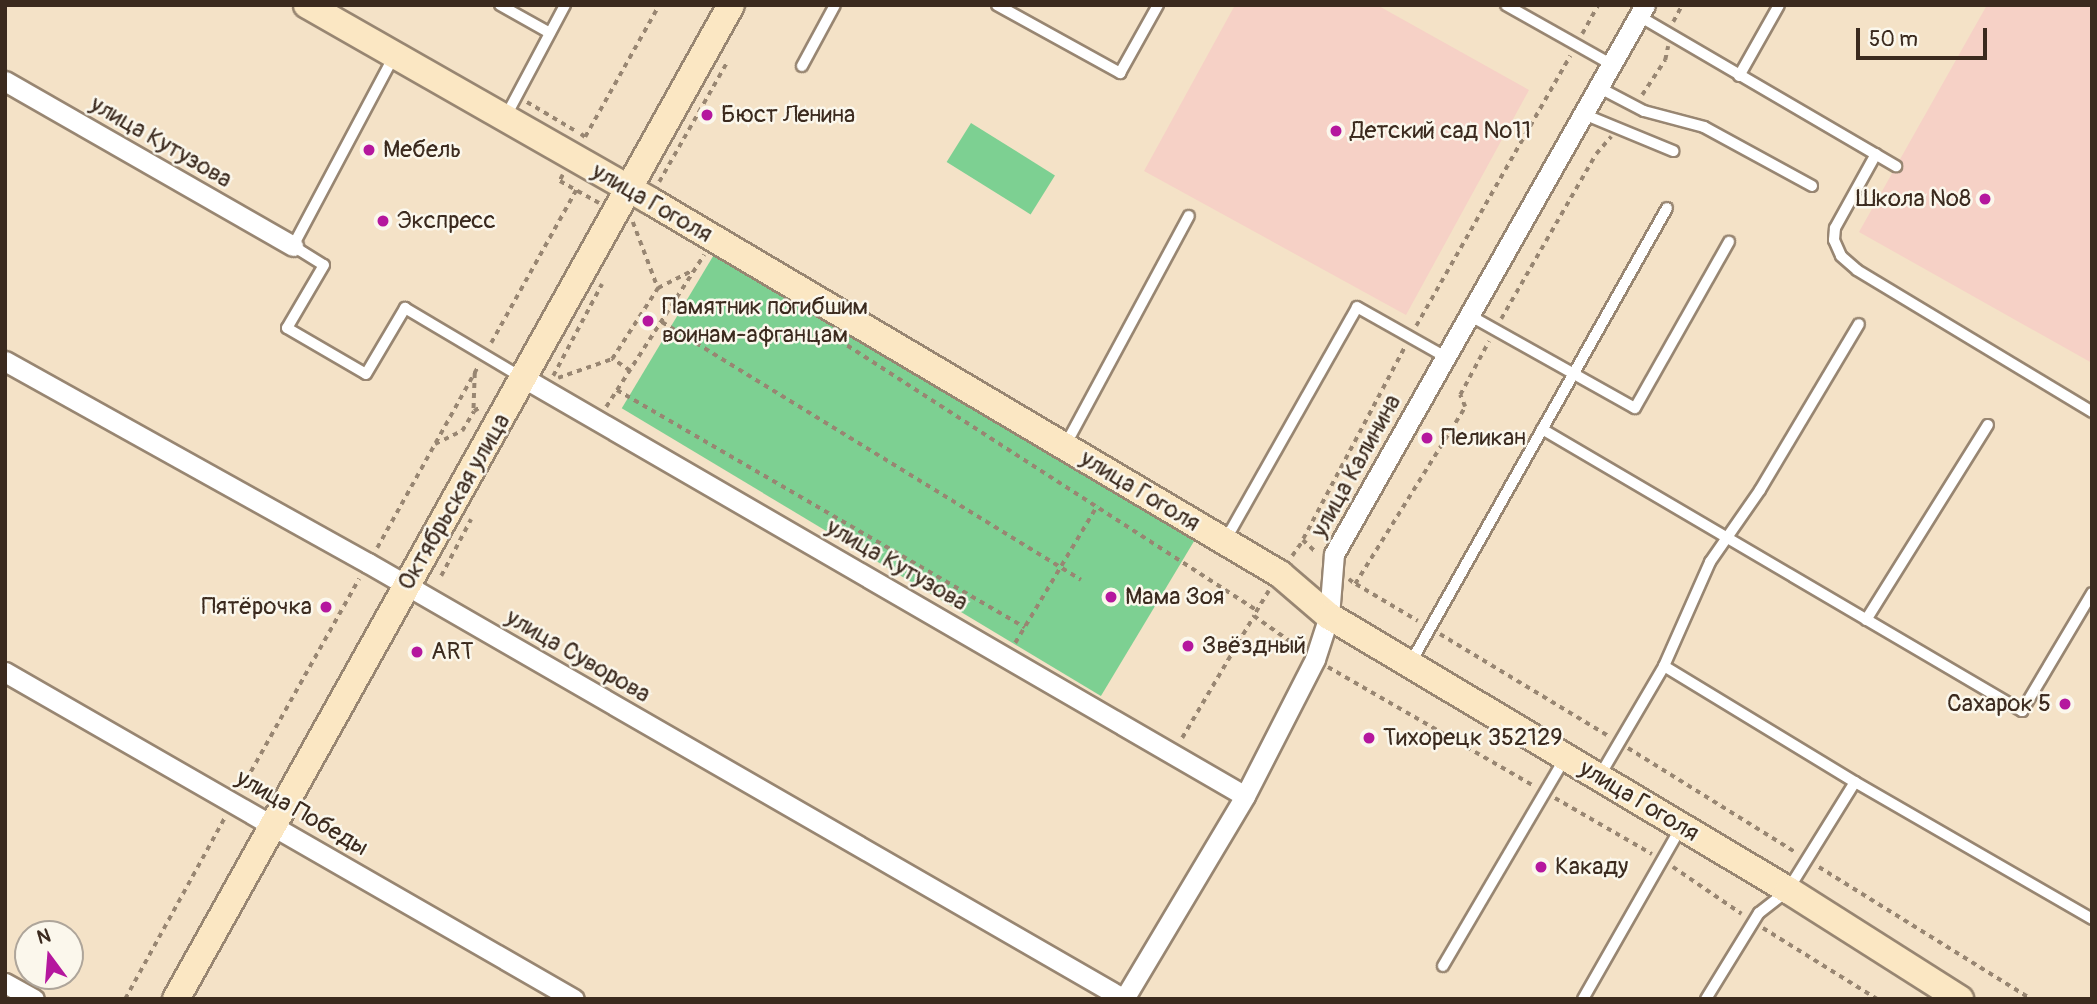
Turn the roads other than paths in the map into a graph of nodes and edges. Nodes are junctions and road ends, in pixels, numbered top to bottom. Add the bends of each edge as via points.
1 (307, 5) edge
2 (500, 5) edge
3 (565, 5) edge
4 (731, 5) edge
5 (835, 5) edge
6 (997, 5) edge
7 (1158, 5) edge
8 (1506, 5) edge
9 (1779, 5) edge
10 (1642, 11) edge
11 (550, 33) junction
12 (394, 55) junction
13 (1609, 63) junction
14 (802, 66) dead end
15 (1739, 76) junction
16 (5, 81) edge
17 (1596, 86) junction
18 (511, 107) junction
19 (1581, 113) junction
20 (1673, 151) dead end
21 (1876, 155) junction
22 (1896, 166) dead end
23 (1812, 186) dead end
24 (630, 189) junction
25 (1667, 208) dead end
26 (1189, 216) dead end
27 (1729, 242) dead end
28 (293, 246) junction
29 (1468, 314) junction
30 (1859, 324) dead end
31 (1444, 356) junction
32 (5, 361) edge
33 (1574, 373) junction
34 (524, 378) junction
35 (2092, 412) edge
36 (1988, 425) dead end
37 (1542, 429) junction
38 (1065, 447) junction
39 (1726, 537) junction
40 (1224, 541) junction
41 (407, 585) junction
42 (2092, 593) edge
43 (1329, 616) junction
44 (1866, 620) junction
45 (1409, 664) junction
46 (1664, 666) junction
47 (5, 672) edge
48 (1565, 757) junction
49 (1598, 777) junction
50 (1855, 782) junction
51 (1245, 796) junction
52 (274, 824) junction
53 (1682, 827) junction
54 (1788, 890) junction
55 (2092, 904) edge
56 (2088, 917) edge
57 (1443, 966) dead end
58 (5, 983) edge
59 (34, 999) edge
60 (176, 999) edge
61 (574, 999) edge
62 (1124, 999) edge
63 (1583, 999) edge
64 (1706, 999) edge
65 (1960, 999) edge

1 - 12 main road, улица Гоголя
2 - 11 lane
3 - 11 lane
4 - 24 main road, Октябрьская улица
5 - 14 lane
6 - 7 lane via 1121,73
8 - 13 lane
9 - 15 lane
10 - 13 street, улица Калинина
10 - 15 lane via 1670,35
11 - 18 lane
12 - 18 main road, улица Гоголя
12 - 28 lane
13 - 17 street, улица Калинина
15 - 21 lane
16 - 28 street, улица Кутузова
17 - 19 street, улица Калинина
17 - 23 lane via 1634,106 1704,127
18 - 24 main road, улица Гоголя
19 - 20 lane
19 - 29 street, улица Калинина
21 - 22 lane
21 - 35 lane via 1835,228 1833,240 1842,256 1878,283
24 - 34 main road, Октябрьская улица
24 - 38 main road, улица Гоголя
25 - 33 lane
26 - 38 lane
27 - 33 lane via 1635,408
28 - 34 lane via 324,265 287,328 366,374 405,309
29 - 31 street, улица Калинина
29 - 33 lane
30 - 39 lane via 1760,490
31 - 40 lane via 1357,307
31 - 43 street, улица Калинина via 1334,554
32 - 41 street, улица Суворова
33 - 37 lane
34 - 41 main road, Октябрьская улица
34 - 51 street, улица Кутузова
36 - 44 lane
37 - 39 lane
37 - 45 lane
38 - 40 main road, улица Гоголя
39 - 44 lane
39 - 46 lane
40 - 43 main road, улица Гоголя via 1280,574
41 - 52 main road, Октябрьская улица
41 - 62 street, улица Суворова
42 - 44 lane via 2022,711
43 - 45 main road, улица Гоголя
43 - 51 street, улица Калинина via 1315,659
45 - 48 main road, улица Гоголя
46 - 49 lane
46 - 50 lane
47 - 52 street, улица Победы
48 - 49 main road, улица Гоголя
48 - 57 lane
49 - 53 main road, улица Гоголя
50 - 54 lane
50 - 56 lane
51 - 62 street, улица Калинина
52 - 60 main road, Октябрьская улица
52 - 61 street, улица Победы
53 - 54 main road, улица Гоголя
53 - 63 lane
54 - 64 lane via 1754,922
54 - 65 main road, улица Гоголя
55 - 56 lane
58 - 59 street

